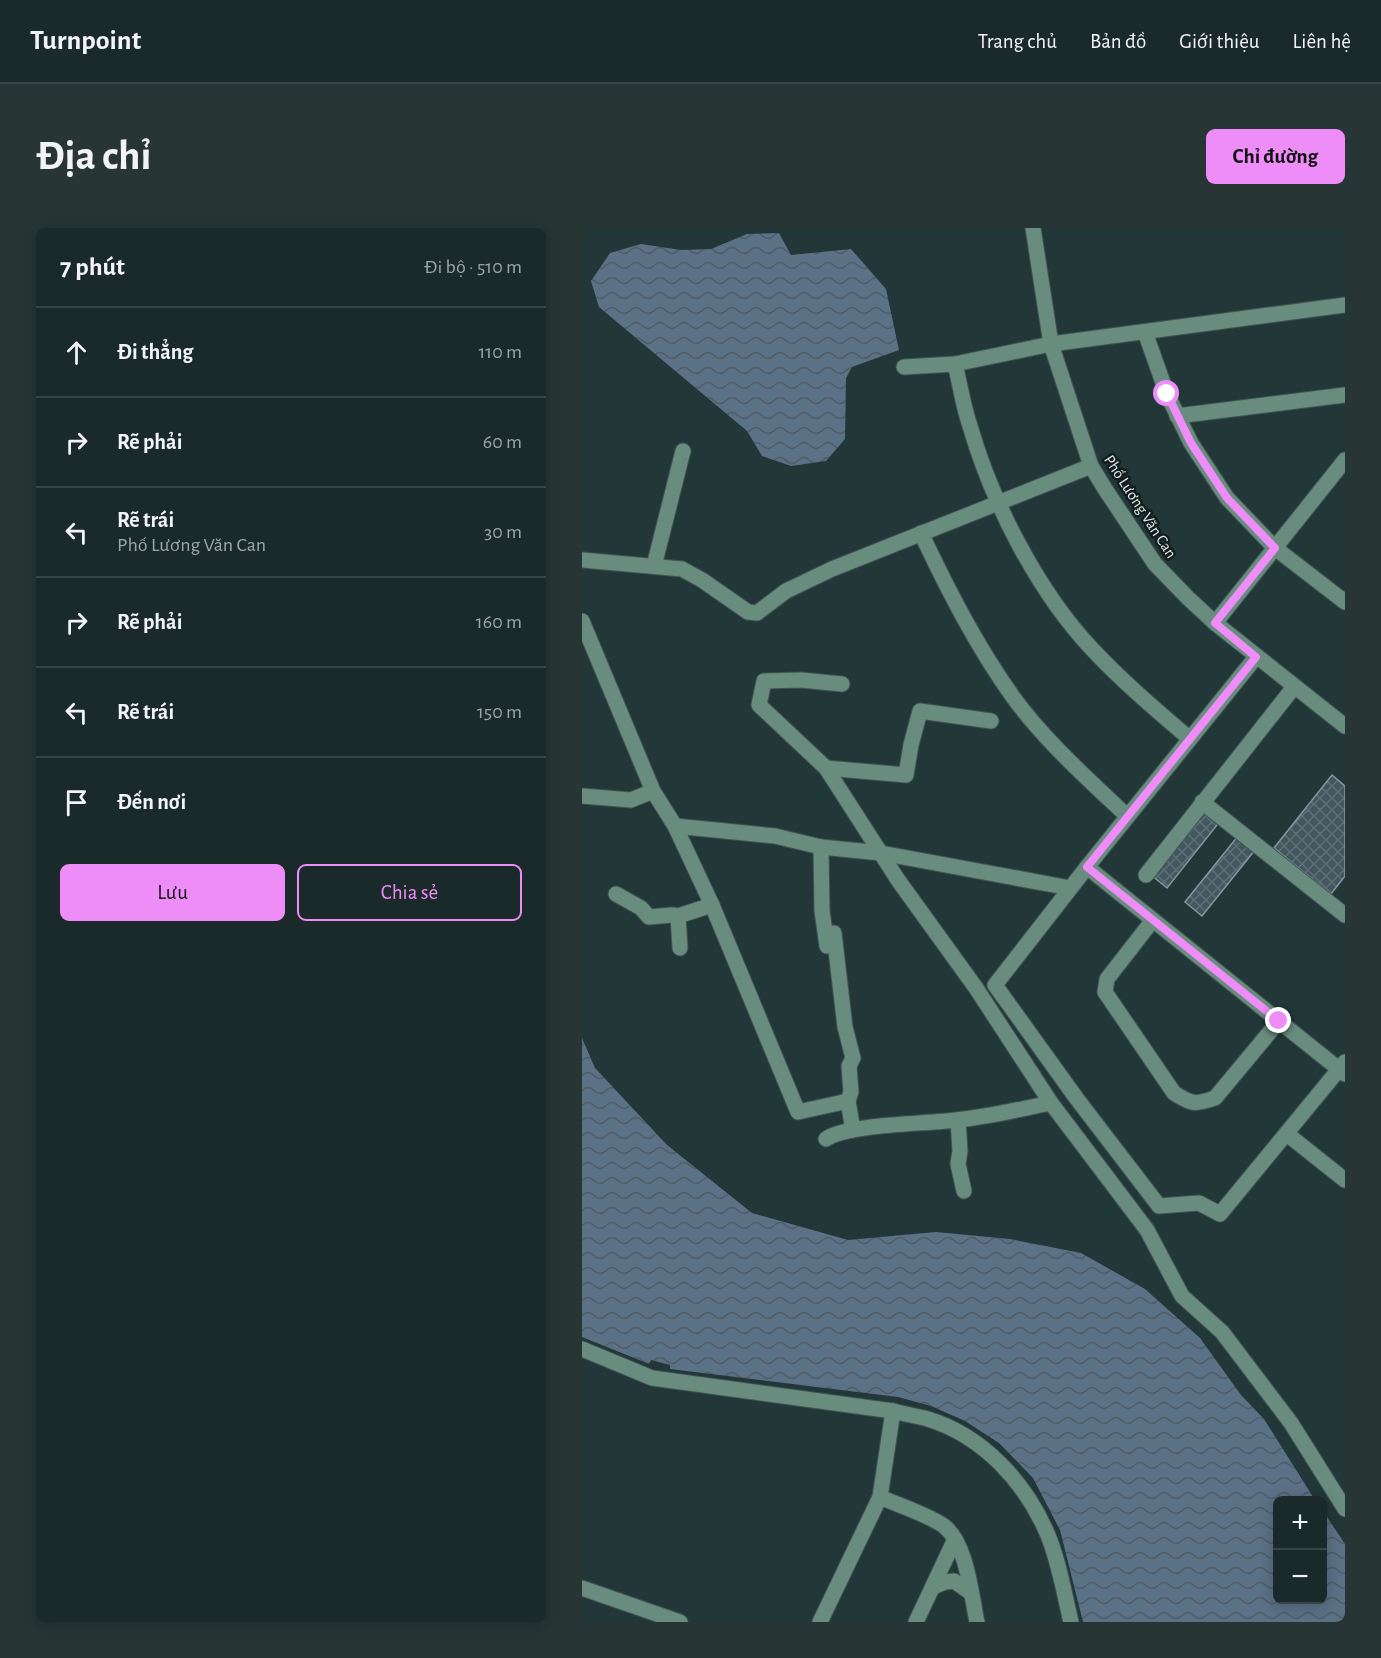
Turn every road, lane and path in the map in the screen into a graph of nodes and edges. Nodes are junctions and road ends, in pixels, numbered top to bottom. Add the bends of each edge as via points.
1 (1033, 228) edge
2 (1345, 305) edge
3 (1145, 332) junction
4 (1051, 344) junction
5 (955, 364) junction
6 (904, 367) dead end
7 (1345, 395) edge
8 (1177, 416) junction
9 (683, 450) dead end
10 (1345, 460) edge
11 (1091, 466) junction
12 (998, 502) junction
13 (921, 533) junction
14 (1275, 548) junction
15 (582, 560) edge
16 (654, 566) junction
17 (1344, 600) edge
18 (582, 621) edge
19 (1215, 623) junction
20 (1256, 657) junction
21 (842, 684) dead end
22 (1294, 687) junction
23 (991, 721) dead end
24 (1345, 726) edge
25 (1190, 739) junction
26 (826, 768) junction
27 (653, 791) junction
28 (582, 796) edge
29 (1202, 802) junction
30 (1127, 816) junction
31 (675, 826) junction
32 (821, 847) junction
33 (881, 853) junction
34 (1087, 867) junction
35 (1146, 875) dead end
36 (1070, 888) junction
37 (616, 894) dead end
38 (712, 905) junction
39 (1343, 908) edge
40 (678, 916) junction
41 (1153, 920) junction
42 (834, 933) dead end
43 (680, 948) dead end
44 (831, 976) dead end
45 (995, 985) junction
46 (976, 988) junction
47 (1279, 1021) junction
48 (1343, 1068) edge
49 (848, 1101) junction
50 (1051, 1103) junction
51 (958, 1120) junction
52 (853, 1130) junction
53 (1287, 1134) junction
54 (826, 1139) dead end
55 (1129, 1166) junction
56 (1109, 1180) junction
57 (1345, 1180) edge
58 (964, 1191) dead end
59 (1159, 1206) junction
60 (1147, 1230) junction
61 (582, 1349) edge
62 (892, 1411) junction
63 (880, 1497) junction
64 (1345, 1509) edge
65 (955, 1539) junction
66 (933, 1587) junction
67 (582, 1588) edge
68 (970, 1592) junction
69 (660, 1619) edge
70 (680, 1622) edge
71 (820, 1622) edge
72 (916, 1622) edge
73 (977, 1622) edge
74 (1071, 1622) edge

1 - 4 street, Phố Lương Văn Can
2 - 3 street
3 - 4 street
3 - 8 street
4 - 5 street
4 - 11 street, Phố Lương Văn Can
5 - 6 street
5 - 12 street via 970,427
7 - 8 street
8 - 14 street via 1227,498
9 - 16 street
10 - 14 street
11 - 12 street
11 - 19 street, Phố Lương Văn Can via 1155,564
12 - 13 street
12 - 25 street via 1026,557 1069,621 1144,700
13 - 16 street via 786,591 757,613 748,612 690,572
13 - 30 street via 978,644 1015,699
14 - 17 street
14 - 19 street
15 - 16 street
18 - 27 street
19 - 20 street, Phố Lương Văn Can
20 - 22 street, Phố Lương Văn Can
20 - 25 street
21 - 26 street via 764,681 760,696 759,705
22 - 24 street, Phố Lương Văn Can
22 - 29 street
23 - 26 street via 920,711 906,774
25 - 30 street
26 - 33 street
27 - 28 street via 631,800
27 - 31 street
29 - 35 street
29 - 39 street
30 - 34 street
31 - 32 street via 775,836
31 - 38 street
32 - 33 street
32 - 44 street via 822,911
33 - 36 street
33 - 46 street
34 - 36 street
34 - 41 street
36 - 45 street
37 - 40 street via 649,917
38 - 40 street
38 - 49 street via 798,1112
40 - 43 street
41 - 47 street
41 - 47 street via 1104,985 1174,1093 1190,1103 1215,1098
42 - 49 street via 845,1027 853,1058 849,1066
45 - 46 street
45 - 55 street
46 - 50 street
47 - 48 street
48 - 53 street
49 - 52 street
50 - 51 street
50 - 56 street
51 - 52 street
51 - 58 street via 958,1164
52 - 54 street
53 - 57 street
53 - 59 street via 1220,1214 1199,1203
55 - 56 street
55 - 59 street
56 - 60 street
59 - 60 street
60 - 64 street via 1182,1296 1222,1332 1291,1423
61 - 62 street via 652,1378
62 - 63 street
62 - 74 street via 929,1419 958,1432 994,1457 1022,1487 1048,1534
63 - 65 street via 942,1525
63 - 71 street
65 - 66 street
65 - 68 street
66 - 68 street via 954,1581
66 - 72 street
67 - 69 street
68 - 73 street
69 - 70 street

